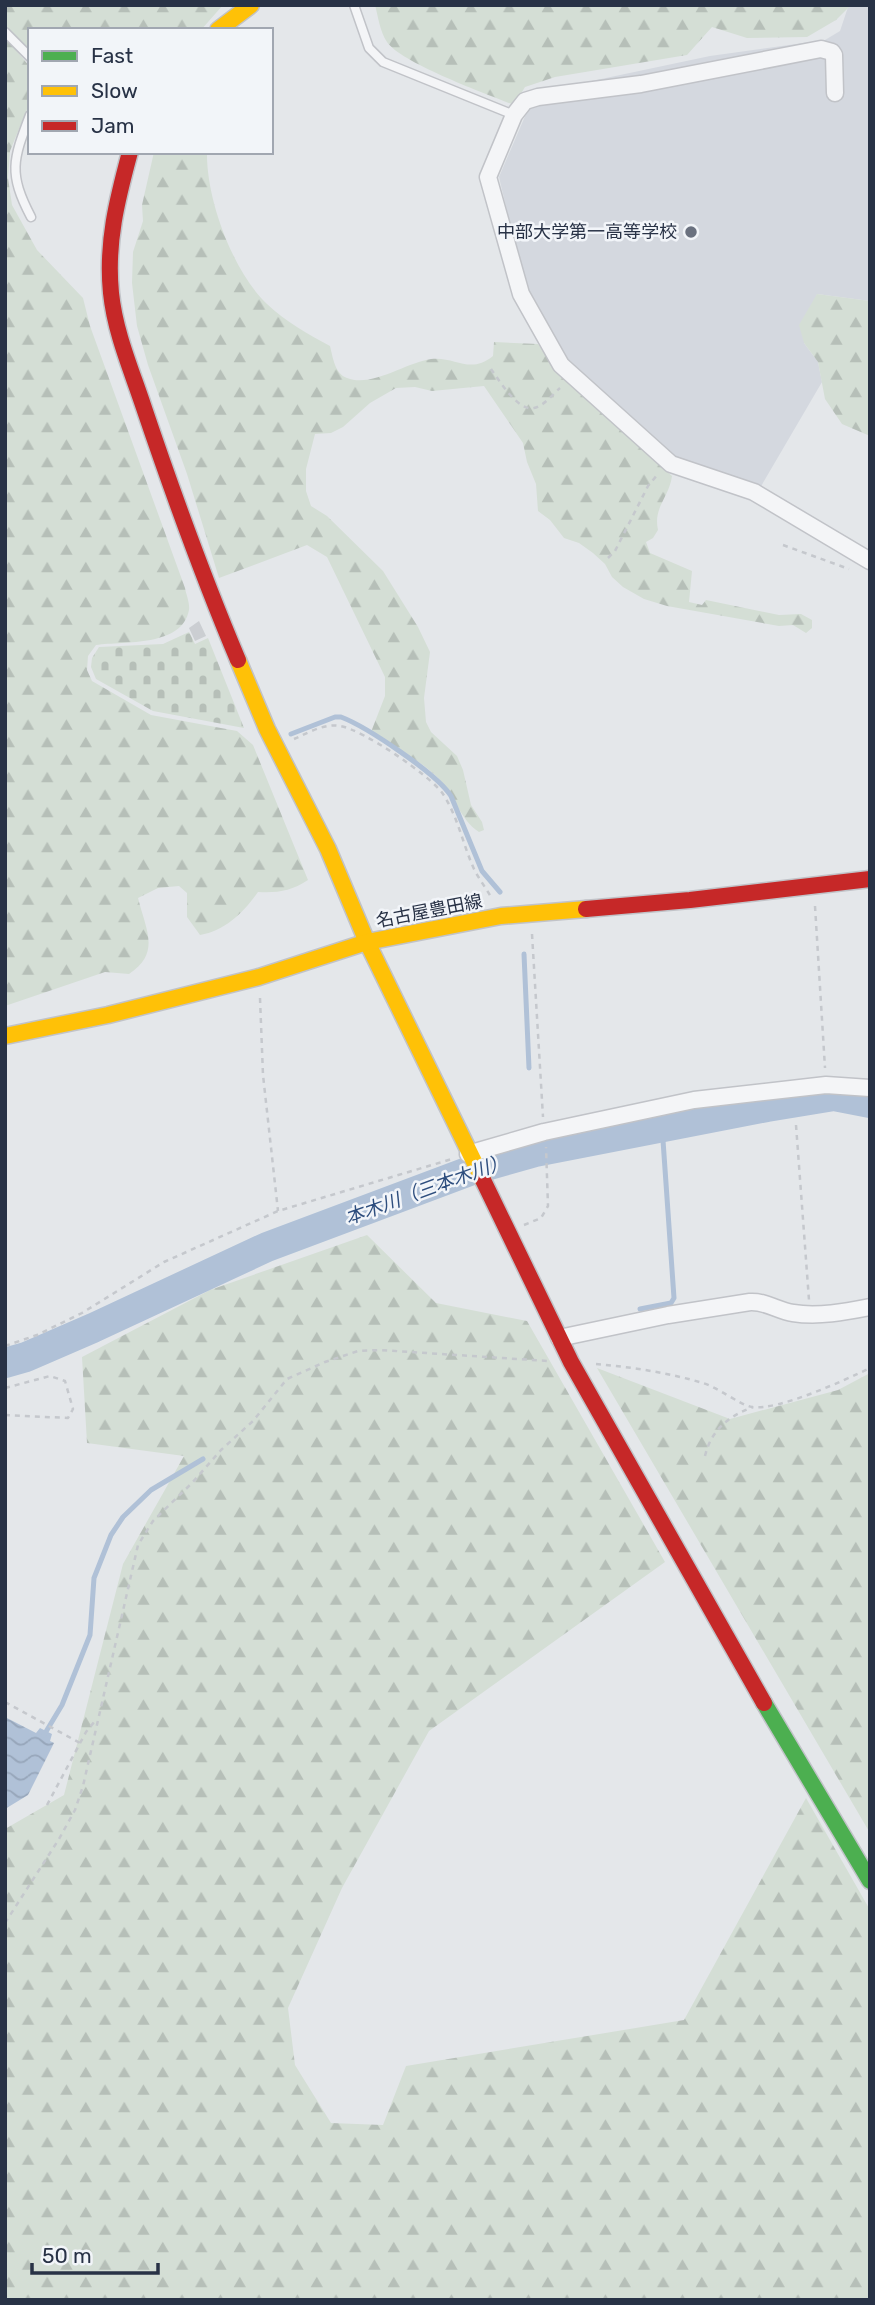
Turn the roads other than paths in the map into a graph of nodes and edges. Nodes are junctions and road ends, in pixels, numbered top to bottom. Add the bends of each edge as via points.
1 (251, 5) edge
2 (355, 5) edge
3 (221, 28) edge
4 (5, 32) edge
5 (28, 55) edge
6 (835, 93) dead end
7 (514, 115) junction
8 (28, 121) edge
9 (129, 154) edge
10 (31, 217) dead end
11 (870, 561) edge
12 (870, 879) edge
13 (367, 943) junction
14 (5, 1036) edge
15 (870, 1088) edge
16 (469, 1155) junction
17 (870, 1307) edge
18 (559, 1338) junction
19 (870, 1881) edge

1 - 3 street
2 - 7 lane via 369,48 383,62
4 - 5 lane
6 - 7 street via 834,55 821,49 641,85 538,97 525,101
7 - 11 street via 488,177 521,294 561,365 669,462 754,492
8 - 10 lane via 15,154 15,173
9 - 13 street via 114,209 110,255 116,323 131,373 235,653
12 - 13 street, 名古屋豊田線 via 496,917
13 - 14 street, 名古屋豊田線 via 259,977
13 - 16 street
15 - 16 street via 826,1085 694,1100
16 - 18 street
17 - 18 street via 810,1314 750,1302
18 - 19 street via 738,1660

